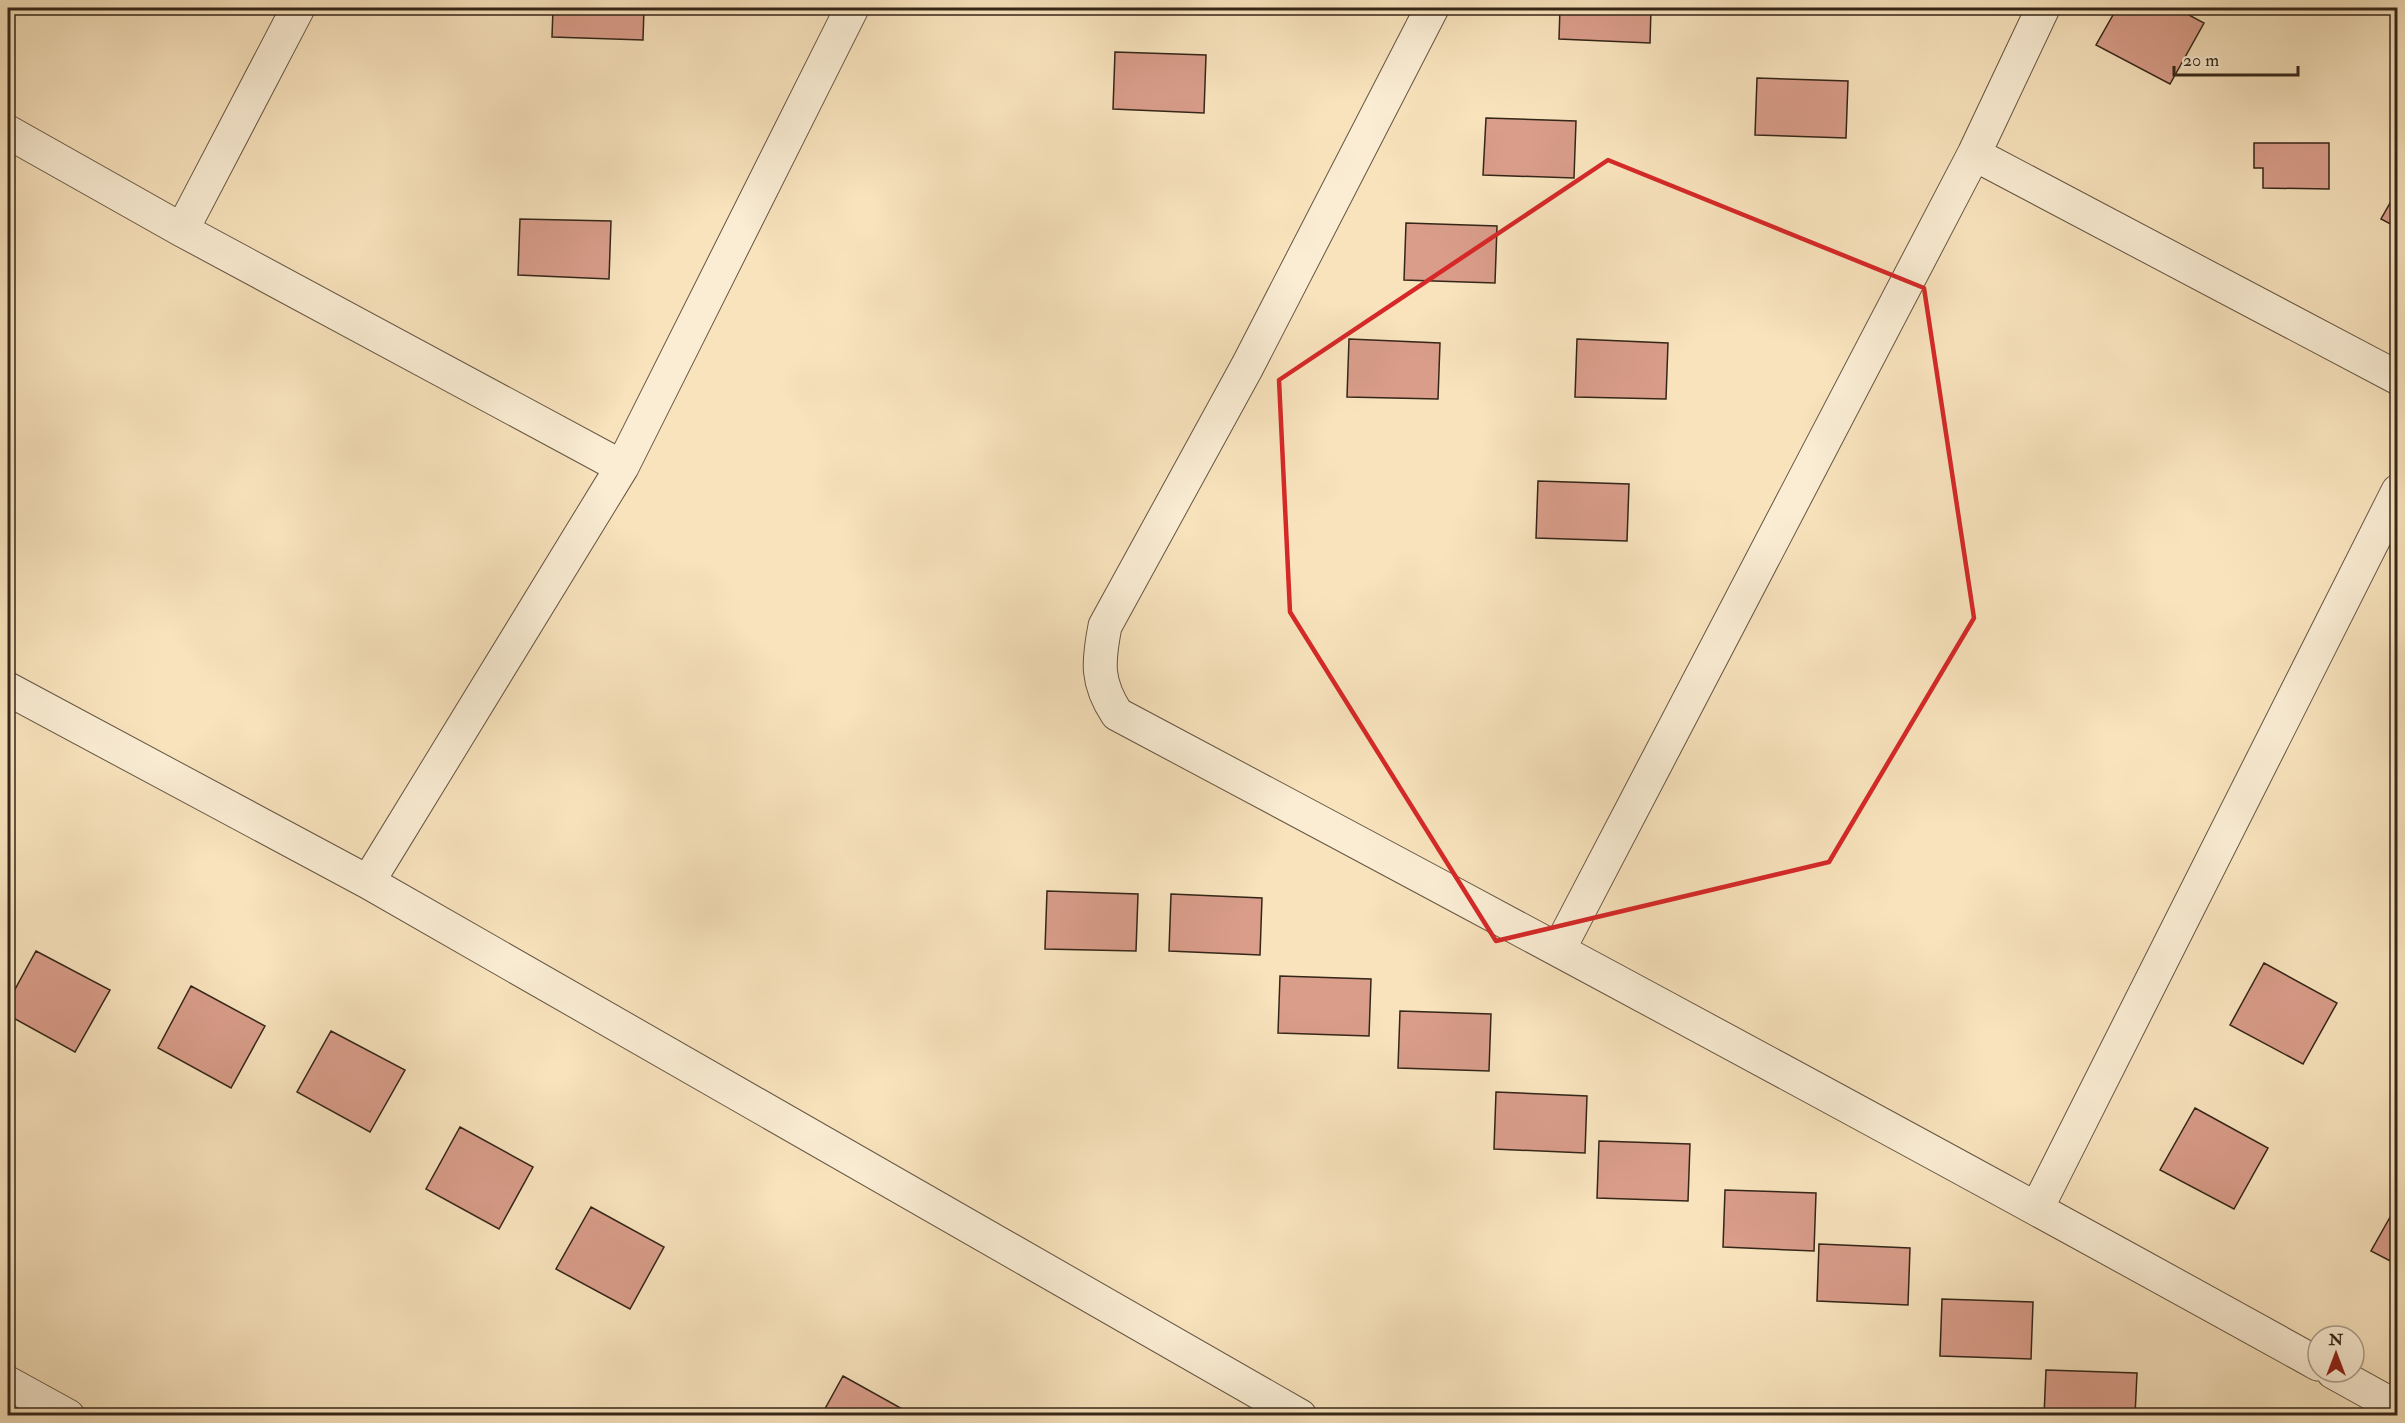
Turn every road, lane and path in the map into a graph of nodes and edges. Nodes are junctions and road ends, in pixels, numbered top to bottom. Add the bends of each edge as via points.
1 (297, 8) edge
2 (852, 8) edge
3 (1432, 8) edge
4 (2043, 8) edge
5 (8, 132) edge
6 (1974, 154) junction
7 (182, 230) junction
8 (2397, 378) edge
9 (622, 466) junction
10 (2397, 491) edge
11 (8, 689) edge
12 (368, 882) junction
13 (1559, 949) junction
14 (2037, 1208) junction
15 (2306, 1357) edge
16 (8, 1383) edge
17 (2354, 1384) edge
18 (2397, 1408) edge
19 (68, 1416) edge
20 (1300, 1416) edge

1 - 7 street
2 - 9 street
3 - 13 street via 1247,367 1105,626 1100,676 1107,698 1118,714
4 - 6 street
5 - 7 street
6 - 8 street
6 - 13 street
7 - 9 street
9 - 12 street
10 - 14 street
11 - 12 street
12 - 20 street
13 - 14 street
14 - 15 street
16 - 19 street
17 - 18 street

